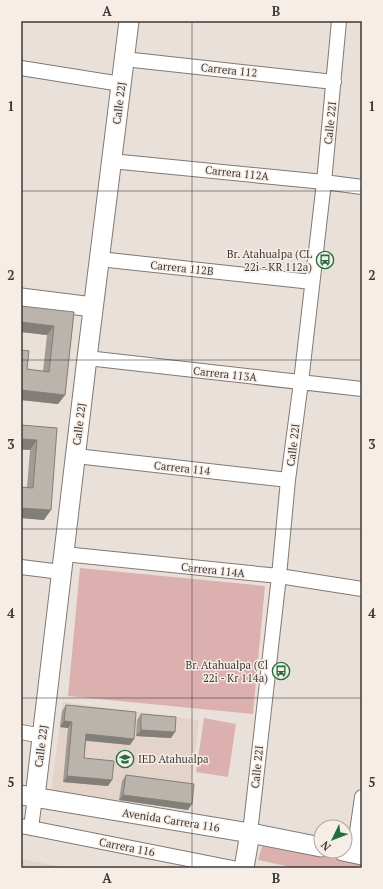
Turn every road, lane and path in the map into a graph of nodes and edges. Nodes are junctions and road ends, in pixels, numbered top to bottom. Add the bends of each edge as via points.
1 (129, 21) edge
2 (339, 21) edge
3 (124, 59) junction
4 (21, 68) edge
5 (334, 82) junction
6 (121, 84) junction
7 (111, 161) junction
8 (324, 182) junction
9 (362, 187) edge
10 (99, 259) junction
11 (312, 282) junction
12 (21, 298) edge
13 (93, 307) junction
14 (87, 358) junction
15 (301, 382) junction
16 (362, 389) edge
17 (76, 456) junction
18 (288, 480) junction
19 (63, 563) junction
20 (21, 567) edge
21 (279, 576) junction
22 (362, 589) edge
23 (21, 732) edge
24 (42, 736) junction
25 (28, 796) edge
26 (362, 797) edge
27 (26, 827) edge
28 (250, 833) junction
29 (313, 845) edge
30 (353, 853) edge
31 (233, 868) edge
32 (244, 868) edge

1 - 3 street, Calle 22J
2 - 5 street, Calle 22I
3 - 5 street, Carrera 112
3 - 6 street, Calle 22J
4 - 6 street
5 - 8 street, Calle 22I
6 - 7 street, Calle 22J
7 - 8 street, Carrera 112A
7 - 10 street, Calle 22J
8 - 9 street, Carrera 112A
8 - 11 street, Calle 22I
10 - 11 street, Carrera 112B
10 - 13 street, Calle 22J
11 - 15 street, Calle 22I
12 - 13 street
13 - 14 street, Calle 22J
14 - 15 street, Carrera 113A
14 - 17 street, Calle 22J
15 - 16 street, Carrera 113A
15 - 18 street, Calle 22I
17 - 18 street, Carrera 114
17 - 19 street, Calle 22J
18 - 21 street, Calle 22I
19 - 20 street, Carrera 114A
19 - 21 street, Carrera 114A
19 - 24 street, Calle 22J
21 - 22 street, Carrera 114A
21 - 28 street, Calle 22I
23 - 24 street
24 - 25 street, Calle 22J
25 - 27 street, Calle 22J
25 - 28 street, Avenida Carrera 116
26 - 30 street
27 - 31 street, Carrera 116
28 - 29 street, Avenida Carrera 116
28 - 32 street, Calle 22I

